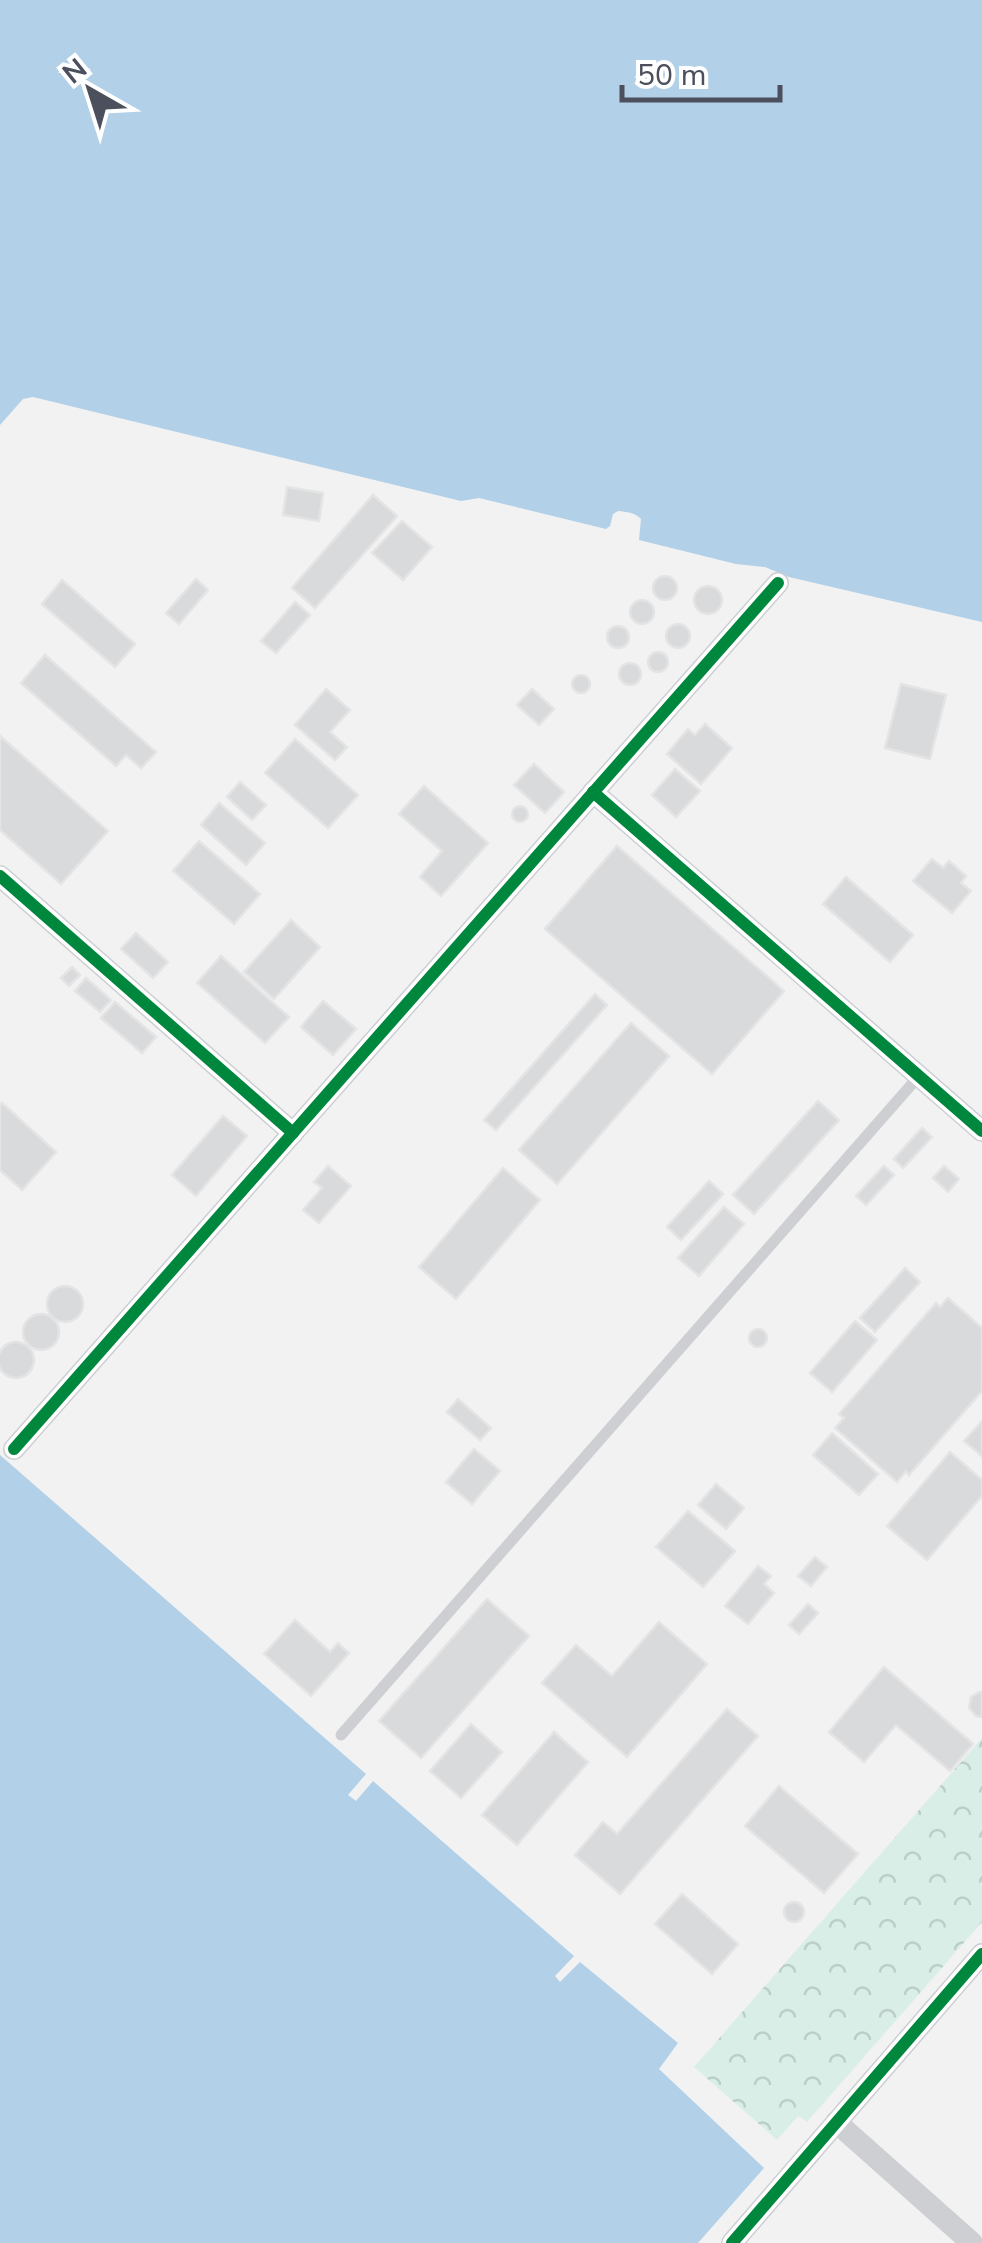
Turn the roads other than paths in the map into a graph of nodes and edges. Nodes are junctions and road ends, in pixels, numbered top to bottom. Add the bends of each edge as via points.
1 (778, 583) dead end
2 (593, 792) junction
3 (0, 876) edge
4 (920, 1076) junction
5 (982, 1131) edge
6 (292, 1133) junction
7 (14, 1449) dead end
8 (342, 1735) dead end
9 (982, 1954) edge
10 (836, 2122) junction
11 (732, 2243) edge
12 (972, 2243) edge

1 - 2 street
2 - 4 street
2 - 6 street
3 - 6 street
4 - 5 street
4 - 8 lane
6 - 7 street
9 - 10 street
10 - 11 street
10 - 12 street

